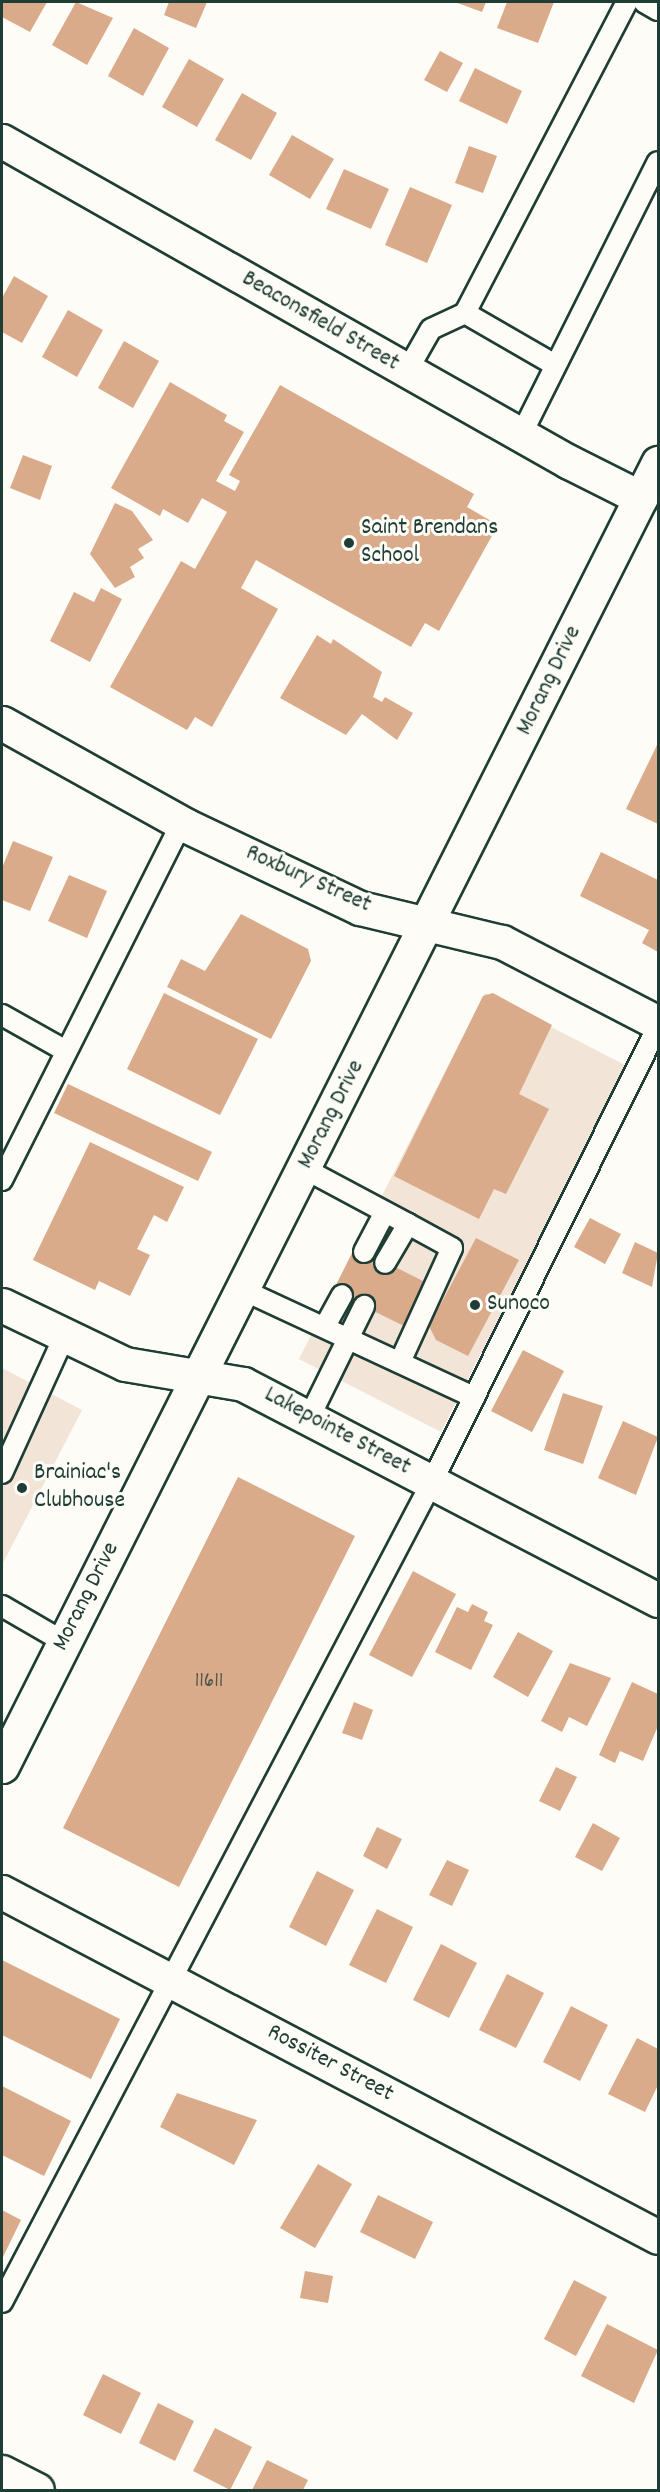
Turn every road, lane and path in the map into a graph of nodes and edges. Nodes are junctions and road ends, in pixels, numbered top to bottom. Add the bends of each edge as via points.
1 (627, 2) edge
2 (644, 2) edge
3 (658, 10) edge
4 (2, 141) edge
5 (658, 162) edge
6 (465, 313) junction
7 (555, 364) junction
8 (407, 371) junction
9 (521, 435) junction
10 (658, 463) edge
11 (641, 498) junction
12 (2, 723) edge
13 (182, 822) junction
14 (430, 922) junction
15 (2, 1015) edge
16 (658, 1025) edge
17 (66, 1051) junction
18 (304, 1169) junction
19 (2, 1180) edge
20 (385, 1212) junction
21 (408, 1224) junction
22 (364, 1252) dead end
23 (385, 1263) dead end
24 (243, 1290) junction
25 (342, 1295) dead end
26 (2, 1305) edge
27 (364, 1306) dead end
28 (325, 1326) junction
29 (65, 1335) junction
30 (347, 1336) junction
31 (400, 1362) junction
32 (198, 1379) junction
33 (474, 1397) junction
34 (309, 1418) junction
35 (2, 1473) edge
36 (432, 1482) junction
37 (658, 1600) edge
38 (2, 1606) edge
39 (64, 1642) junction
40 (2, 1766) edge
41 (2, 1892) edge
42 (172, 1982) junction
43 (658, 2237) edge
44 (2, 2302) edge
45 (2, 2472) edge
46 (37, 2490) edge

1 - 6 lane
2 - 3 lane
4 - 8 street, Beaconsfield Street
5 - 7 lane
6 - 7 lane
6 - 8 lane via 431,329
7 - 9 lane
8 - 9 street, Beaconsfield Street
9 - 11 street, Beaconsfield Street
10 - 11 street, Morang Drive
11 - 14 street, Morang Drive
12 - 13 street, Roxbury Street
13 - 14 street, Roxbury Street via 360,908
13 - 17 lane
14 - 16 street, Roxbury Street via 502,942
14 - 18 street, Morang Drive
15 - 17 lane
16 - 33 lane
17 - 19 lane
18 - 20 lane
18 - 24 street, Morang Drive
20 - 21 lane
20 - 22 lane
21 - 23 lane
21 - 31 lane via 452,1248
24 - 28 lane
24 - 32 street, Morang Drive
25 - 28 lane
26 - 29 street, Lakepointe Street
27 - 30 lane
28 - 30 lane
29 - 32 street, Lakepointe Street via 125,1364
29 - 35 lane
30 - 31 lane
30 - 34 lane
31 - 33 lane
32 - 34 street, Lakepointe Street via 243,1384
32 - 39 street, Morang Drive
33 - 36 lane
34 - 36 street, Lakepointe Street
36 - 37 street, Lakepointe Street
36 - 42 lane
38 - 39 lane
39 - 40 street, Morang Drive
41 - 42 street, Rossiter Street
42 - 43 street, Rossiter Street
42 - 44 lane
45 - 46 street

